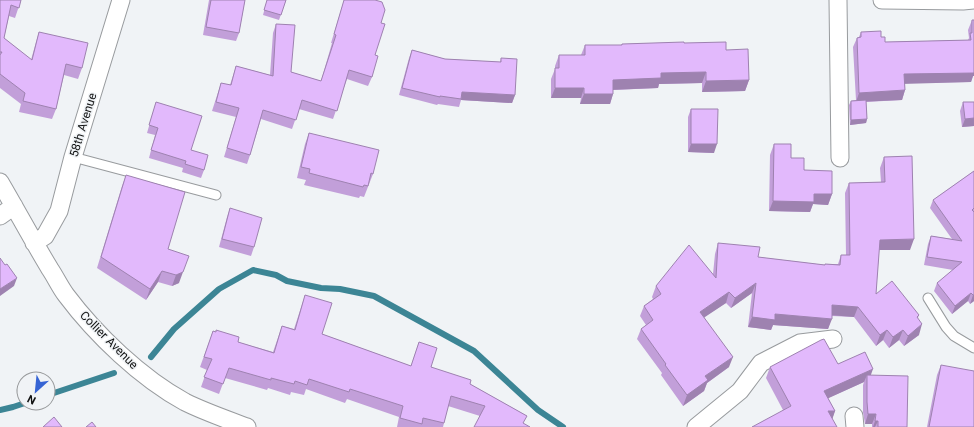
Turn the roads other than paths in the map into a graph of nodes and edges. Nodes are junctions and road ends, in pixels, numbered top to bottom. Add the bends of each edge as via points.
1 (121, 0) edge
2 (838, 0) edge
3 (882, 0) edge
4 (974, 0) edge
5 (73, 157) junction
6 (840, 158) dead end
7 (0, 182) edge
8 (216, 195) dead end
9 (14, 206) junction
10 (0, 216) edge
11 (34, 243) junction
12 (928, 298) dead end
13 (833, 339) dead end
14 (974, 348) edge
15 (698, 426) edge
16 (247, 427) edge

1 - 5 street, 58th Avenue
2 - 6 street
3 - 4 street
5 - 8 lane
5 - 11 street, 58th Avenue via 59,211 45,236
7 - 9 street, Collier Avenue
9 - 10 street
9 - 11 street, Collier Avenue
11 - 16 street, Collier Avenue via 66,295 119,354 164,389 186,402
12 - 14 lane via 954,336
13 - 15 street via 800,343 760,363 740,391

